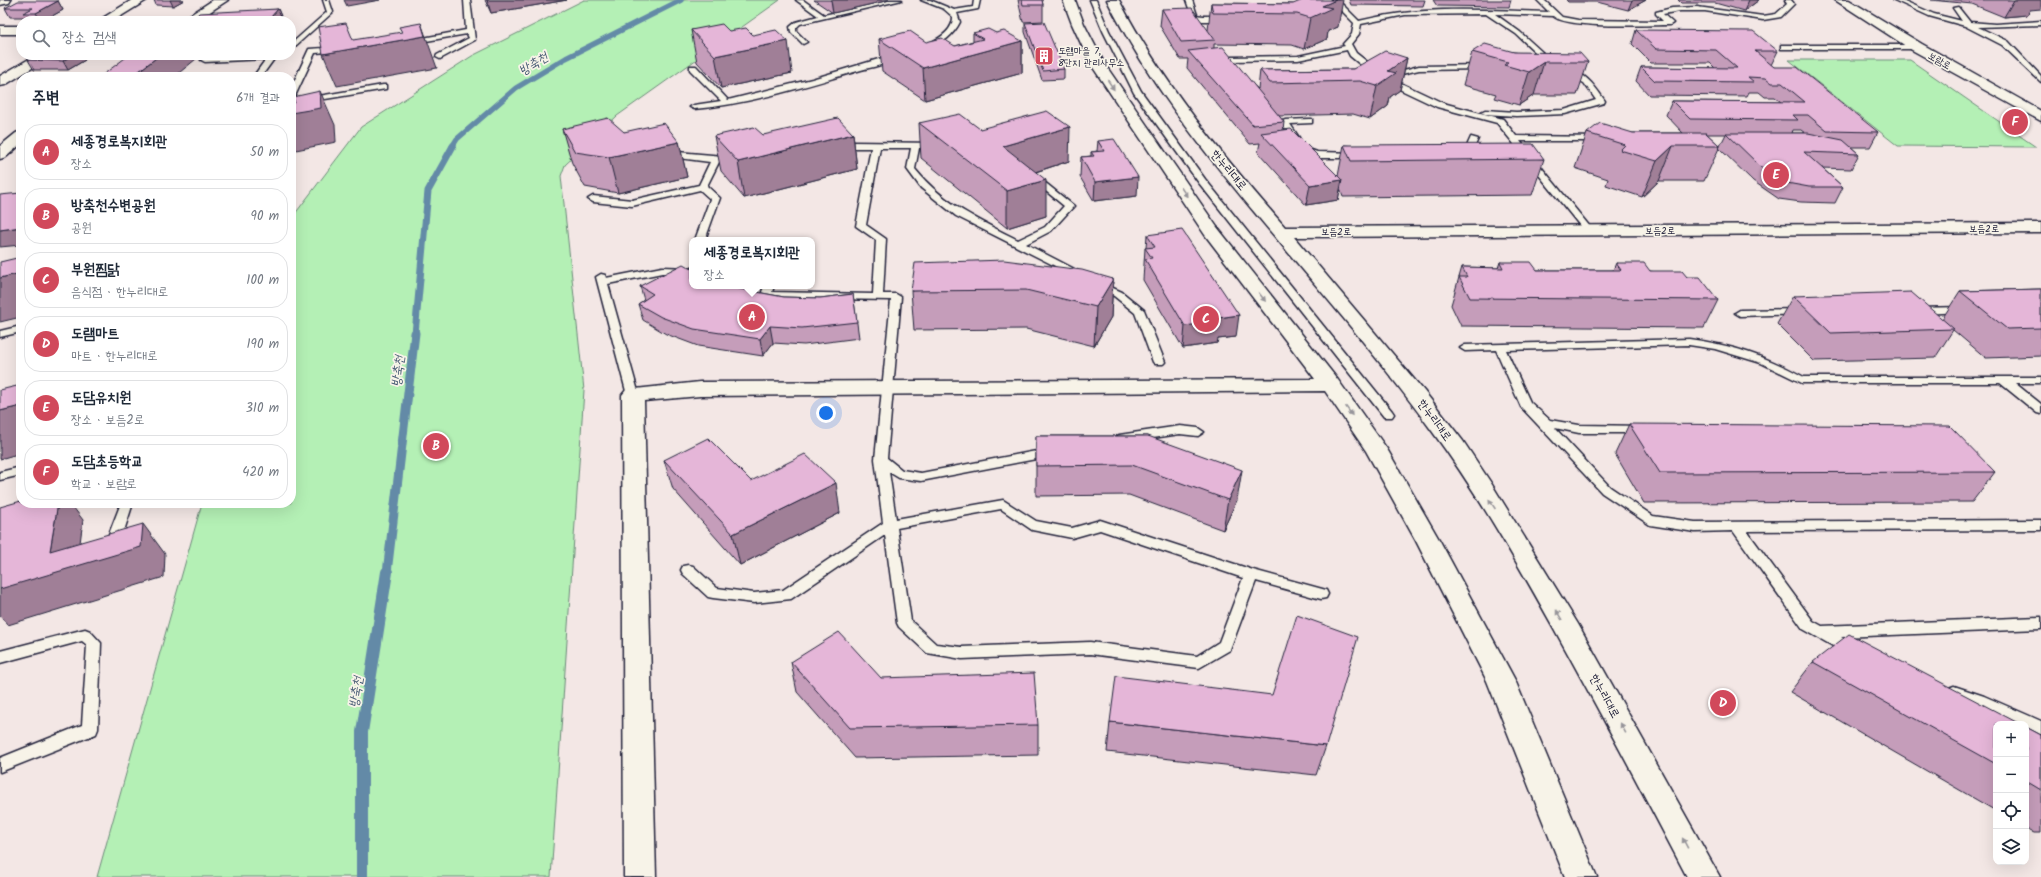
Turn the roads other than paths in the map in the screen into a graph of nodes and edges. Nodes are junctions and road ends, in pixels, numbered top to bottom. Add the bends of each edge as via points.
1 (5, 0) edge
2 (141, 0) edge
3 (222, 0) edge
4 (326, 0) edge
5 (467, 0) edge
6 (799, 0) edge
7 (899, 0) edge
8 (924, 0) edge
9 (977, 0) edge
10 (1069, 0) edge
11 (1093, 0) edge
12 (1113, 0) edge
13 (1189, 0) edge
14 (1334, 0) edge
15 (1540, 0) edge
16 (1788, 0) edge
17 (1841, 0) edge
18 (1897, 0) edge
19 (0, 2) edge
20 (1956, 8) dead end
21 (953, 12) junction
22 (1489, 13) junction
23 (1555, 14) junction
24 (113, 16) edge
25 (195, 16) edge
26 (823, 17) junction
27 (1232, 19) dead end
28 (1339, 19) dead end
29 (1356, 21) junction
30 (2041, 23) edge
31 (1968, 25) junction
32 (0, 30) edge
33 (16, 30) edge
34 (470, 30) junction
35 (803, 42) dead end
36 (296, 43) edge
37 (403, 44) dead end
38 (1349, 47) junction
39 (1784, 47) dead end
40 (1917, 47) junction
41 (350, 48) edge
42 (922, 49) edge
43 (900, 56) edge
44 (440, 57) dead end
45 (1231, 59) edge
46 (37, 60) edge
47 (271, 60) edge
48 (2028, 67) junction
49 (2041, 67) edge
50 (693, 68) dead end
51 (1489, 68) edge
52 (261, 72) edge
53 (1381, 77) junction
54 (1, 80) edge
55 (1367, 80) edge
56 (2041, 80) edge
57 (296, 85) edge
58 (383, 87) edge
59 (296, 102) edge
60 (726, 102) junction
61 (694, 107) dead end
62 (1459, 110) junction
63 (2041, 117) edge
64 (1309, 121) edge
65 (1516, 138) junction
66 (1474, 139) dead end
67 (1608, 139) edge
68 (16, 140) edge
69 (876, 145) junction
70 (945, 145) edge
71 (915, 146) junction
72 (662, 148) edge
73 (830, 150) edge
74 (0, 154) edge
75 (1371, 157) edge
76 (1458, 159) edge
77 (745, 160) edge
78 (715, 161) junction
79 (1034, 178) edge
80 (702, 187) junction
81 (593, 199) edge
82 (2041, 228) edge
83 (1588, 230) junction
84 (1280, 232) junction
85 (701, 237) edge
86 (1019, 243) junction
87 (1052, 260) junction
88 (1039, 265) edge
89 (689, 268) edge
90 (768, 289) edge
91 (878, 297) junction
92 (1978, 310) edge
93 (1906, 311) edge
94 (1811, 312) edge
95 (1740, 313) dead end
96 (16, 330) edge
97 (0, 334) edge
98 (1465, 348) dead end
99 (1500, 348) junction
100 (1159, 362) dead end
101 (2003, 380) junction
102 (2041, 380) edge
103 (1331, 385) junction
104 (889, 389) junction
105 (633, 395) junction
106 (1525, 404) junction
107 (2041, 410) edge
108 (1388, 414) dead end
109 (1650, 429) edge
110 (1198, 432) dead end
111 (1108, 441) edge
112 (1062, 450) edge
113 (881, 459) junction
114 (16, 472) edge
115 (0, 476) edge
116 (125, 508) edge
117 (890, 525) junction
118 (2041, 525) edge
119 (1737, 527) junction
120 (116, 534) edge
121 (688, 570) dead end
122 (1252, 575) junction
123 (1320, 594) dead end
124 (2041, 623) edge
125 (1821, 632) junction
126 (1861, 656) edge
127 (0, 657) edge
128 (1941, 688) edge
129 (2041, 728) edge
130 (0, 765) edge
131 (640, 877) edge
132 (1581, 877) edge
133 (1704, 877) edge

1 - 19 street
2 - 24 street
3 - 25 street
4 - 36 lane via 330,12
5 - 34 lane
6 - 26 lane
7 - 26 lane
8 - 21 lane
9 - 21 lane via 976,8
10 -> 103 street via 1097,63 1132,115 1211,231
11 - 108 lane via 1137,91 1202,181
12 - 84 street, 한누리대로 via 1146,61 1182,113
13 - 27 lane via 1194,16 1202,19
14 - 29 lane
15 - 23 lane
16 - 23 lane via 1791,4 1779,16 1766,18 1744,17 1719,11 1667,10 1658,13 1670,23 1578,22 1560,19
17 - 40 street, 보람로
18 - 31 lane
20 - 31 lane
21 - 42 lane via 956,21 947,36
22 - 23 lane
22 - 29 lane via 1417,12
22 - 62 lane via 1518,33 1552,66 1587,81 1601,101 1565,112 1516,114
26 - 35 lane via 793,27 793,31
28 - 29 lane
29 - 38 lane via 1355,34 1347,44
30 - 31 lane
31 - 48 lane via 2005,43
32 - 33 street
34 - 37 lane
34 - 44 lane via 473,39
38 - 45 lane via 1298,58
38 - 53 lane via 1353,54
39 - 40 lane
40 - 63 street, 보람로
41 - 57 lane via 312,51
43 - 60 lane via 847,73
46 - 54 street
47 - 52 lane
48 - 49 lane
48 - 56 lane
50 - 60 lane
51 - 53 lane via 1419,68
53 - 55 lane
53 - 62 lane
58 - 59 lane
60 - 61 lane
62 - 65 lane via 1500,121
64 - 75 lane via 1285,122 1303,150 1316,155
65 - 67 lane
65 - 83 lane
66 - 76 lane via 1466,159
68 - 74 street
69 - 71 lane
69 - 73 lane via 852,145
69 - 91 lane via 861,226 881,239
70 - 71 lane
71 - 86 lane via 912,169 924,186 959,214
72 - 78 lane via 662,154
77 - 78 lane
78 - 80 lane
79 - 86 lane via 1069,206 1048,229
80 - 81 lane via 632,203
80 - 85 lane via 715,198
82 - 83 street, 보듬2로
83 - 84 street, 보듬2로
133 -> 84 street, 한누리대로 via 1595,676 1512,534 1442,430 1384,354
86 - 87 lane
87 - 88 lane
87 - 100 lane via 1118,294 1140,312
89 - 105 lane via 602,279
90 - 91 lane via 766,295
91 - 104 lane via 896,297
92 - 93 lane
94 - 95 lane
96 - 97 lane
98 - 99 lane
99 - 101 lane via 1689,342 1716,346 1765,361 1802,380
99 - 106 lane
101 - 102 lane
101 - 107 lane
103 - 104 street
103 -> 132 street via 1376,449 1428,540 1501,680
104 - 105 street via 700,389
104 - 113 lane
105 - 131 street
106 - 109 lane via 1546,423 1579,429
106 - 119 lane via 1606,490 1650,520 1695,527
110 - 111 lane via 1180,430
112 - 113 lane via 922,478 898,474
113 - 117 lane
114 - 115 lane
116 - 120 lane
117 - 121 lane via 786,595 754,598 713,593
117 - 122 lane via 1003,504 1032,525 1072,532 1100,525
117 - 122 lane via 904,623 932,649 962,653 1090,648 1199,662 1225,646
118 - 119 lane
119 - 125 lane via 1808,625
122 - 123 lane
124 - 125 lane
125 - 126 lane
127 - 130 lane via 85,635 94,643 90,729
128 - 129 lane via 1979,700

